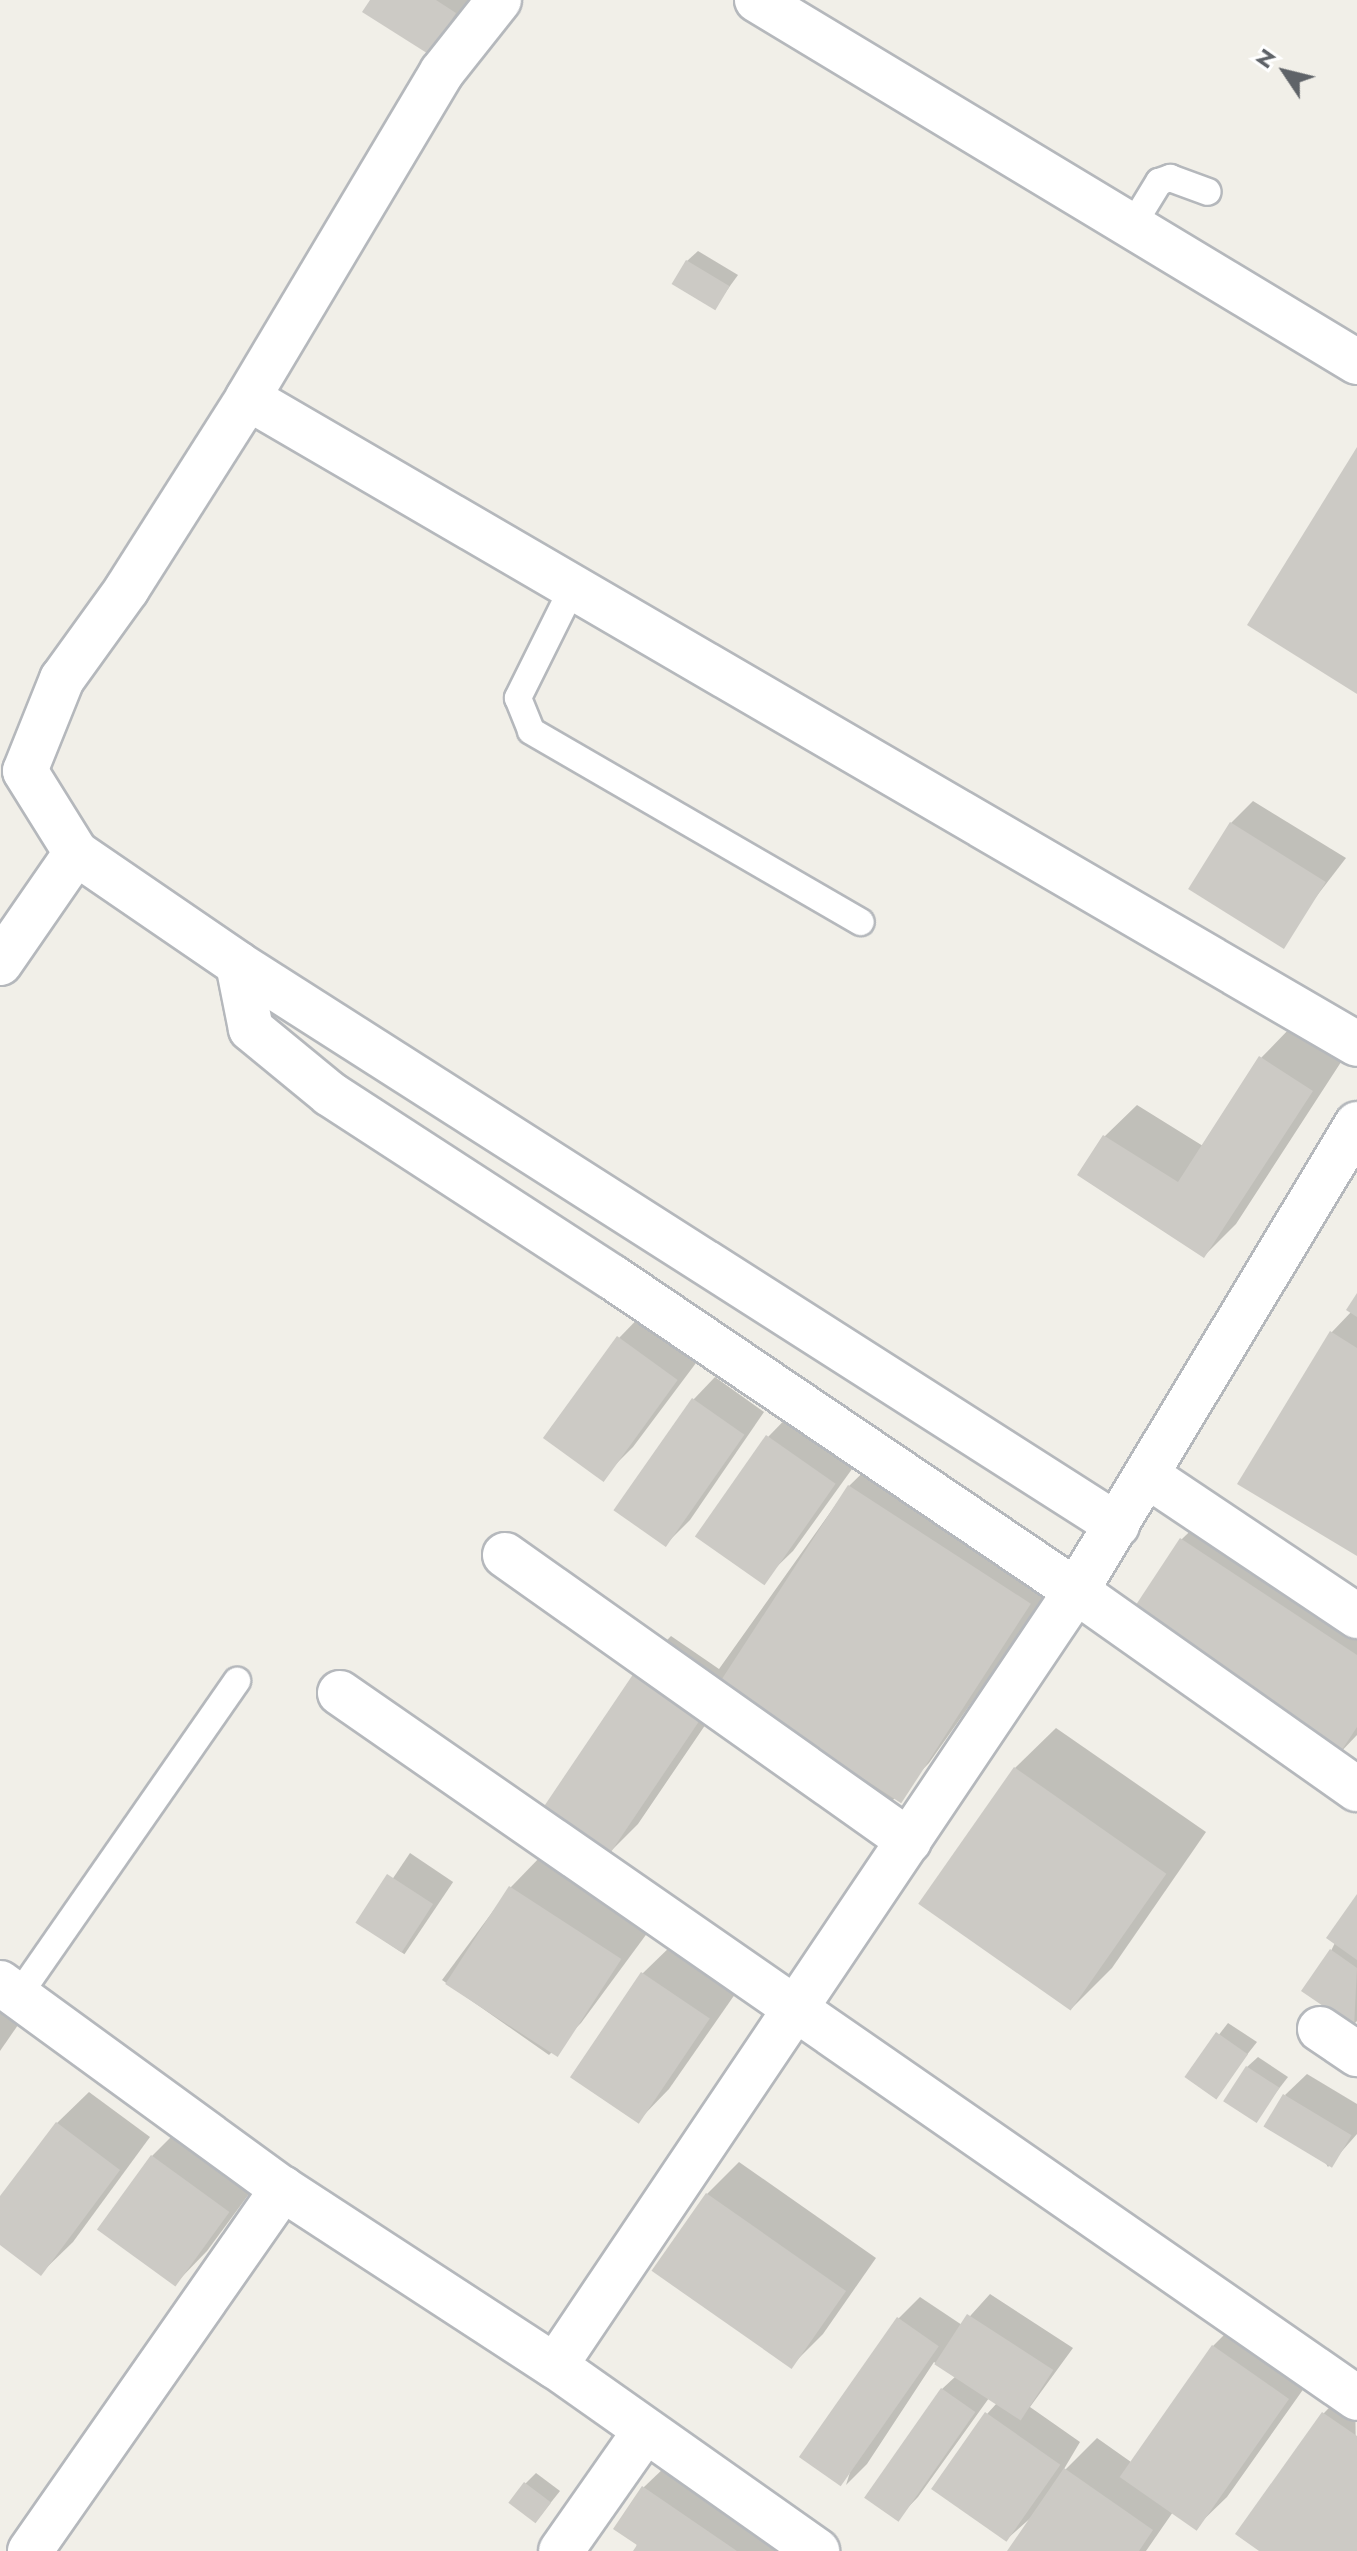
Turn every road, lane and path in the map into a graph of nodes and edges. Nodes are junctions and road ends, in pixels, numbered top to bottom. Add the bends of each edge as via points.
1 (499, 0) edge
2 (757, 0) edge
3 (1208, 192) dead end
4 (1132, 226) junction
5 (1357, 362) edge
6 (248, 398) junction
7 (573, 587) junction
8 (76, 853) junction
9 (861, 922) dead end
10 (0, 963) edge
11 (238, 964) junction
12 (1357, 1044) edge
13 (1357, 1124) edge
14 (1148, 1476) junction
15 (1117, 1525) junction
16 (505, 1555) dead end
17 (1076, 1591) junction
18 (1357, 1616) edge
19 (237, 1681) dead end
20 (340, 1693) dead end
21 (1357, 1789) edge
22 (909, 1841) junction
23 (9, 1990) edge
24 (791, 2010) junction
25 (1320, 2029) dead end
26 (1357, 2054) edge
27 (283, 2189) junction
28 (555, 2366) junction
29 (1357, 2398) edge
30 (645, 2431) junction
31 (30, 2551) edge
32 (561, 2551) edge
33 (817, 2551) edge

1 - 6 street via 442,72
2 - 4 street
3 - 4 lane via 1170,178 1159,182
4 - 5 street
6 - 7 street
6 - 8 street via 127,589 62,679 25,771
7 - 9 lane via 518,698 531,731
7 - 12 street
8 - 10 street
8 - 11 street
11 - 15 street
11 - 17 street via 251,1029 330,1094 612,1277
13 - 14 street
14 - 15 street
14 - 18 street
15 - 17 street
16 - 22 street
17 - 21 street
17 - 22 street
19 - 23 lane
20 - 24 street
22 - 24 street
23 - 27 street
24 - 28 street
24 - 29 street
25 - 26 street
27 - 28 street
27 - 31 street
28 - 30 street
30 - 32 street
30 - 33 street

